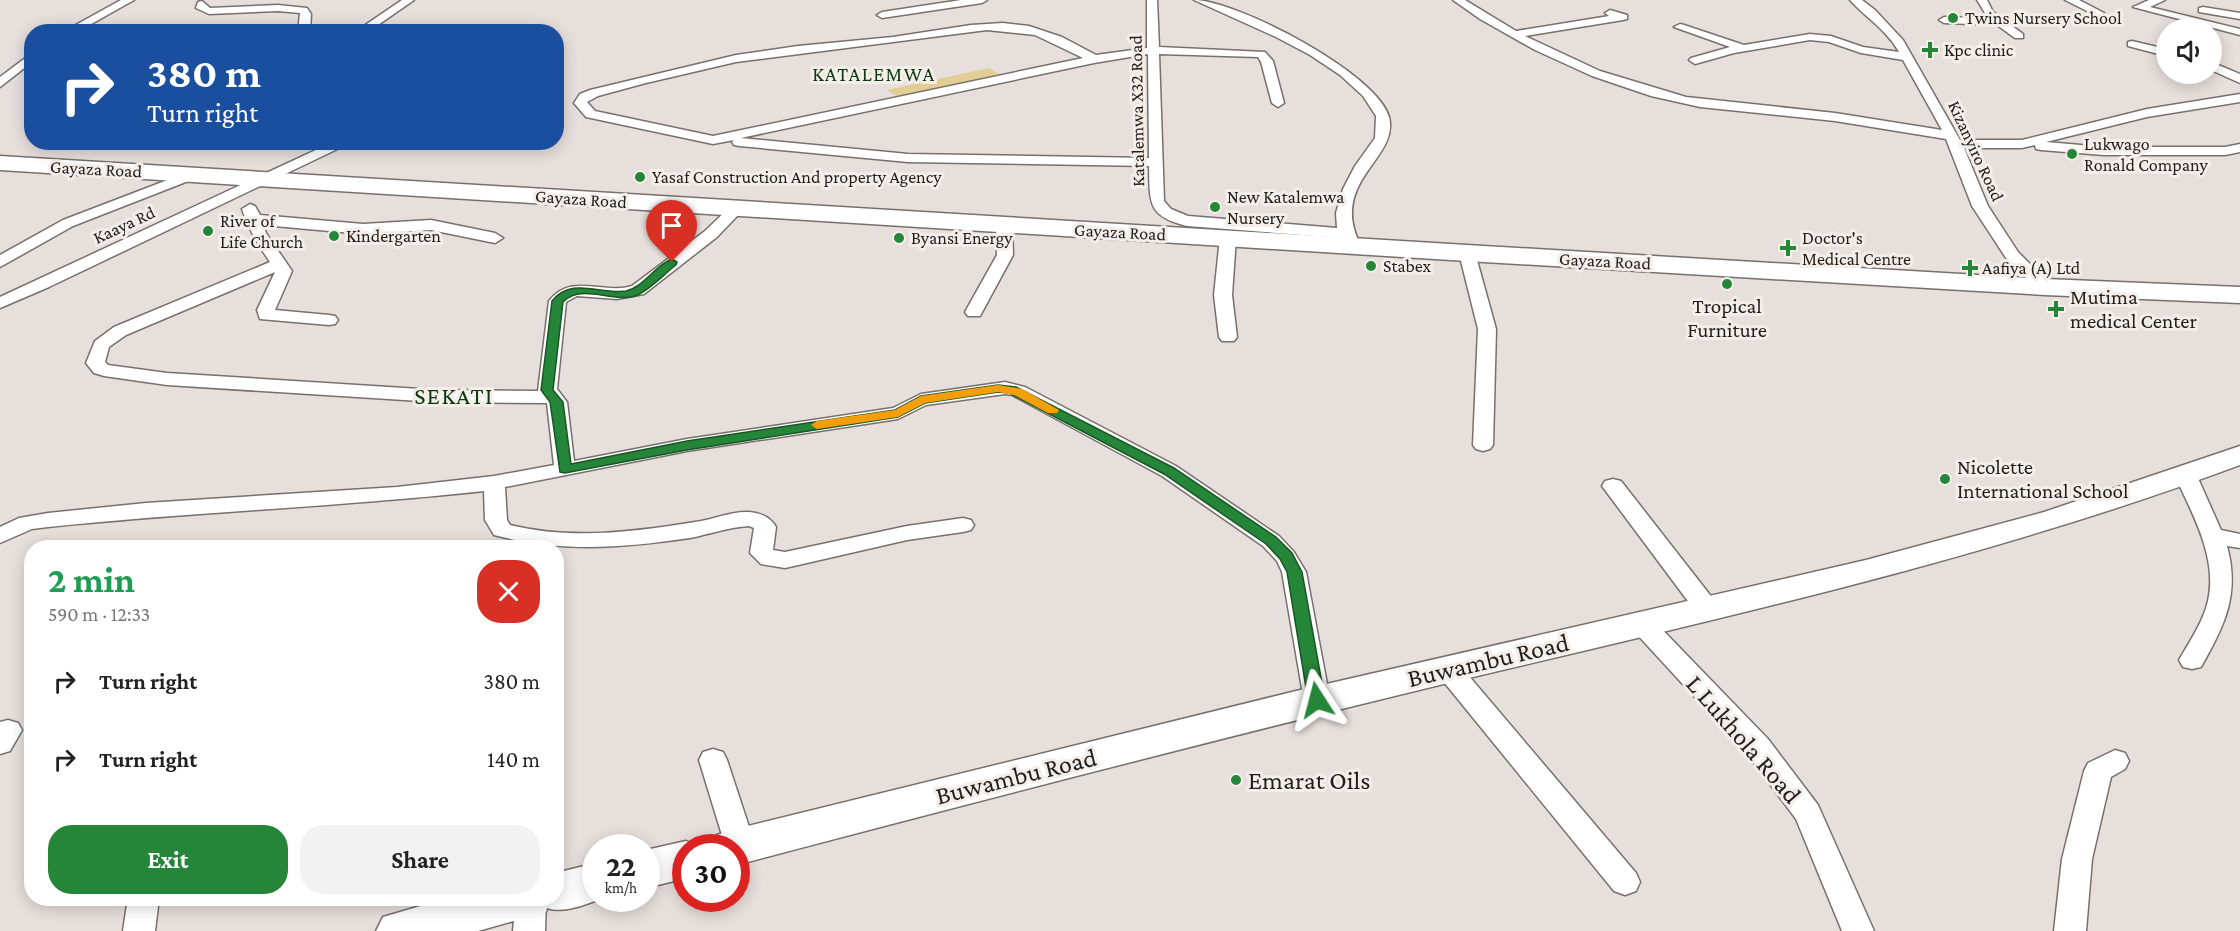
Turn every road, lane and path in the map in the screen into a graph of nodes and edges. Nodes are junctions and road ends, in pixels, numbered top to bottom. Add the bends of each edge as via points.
1 (129, 0) edge
2 (409, 0) edge
3 (982, 0) edge
4 (1152, 0) edge
5 (1199, 0) edge
6 (1458, 0) edge
7 (1855, 0) edge
8 (1982, 0) edge
9 (2070, 0) edge
10 (2164, 1) edge
11 (202, 4) dead end
12 (2192, 7) dead end
13 (1610, 13) dead end
14 (2099, 13) dead end
15 (882, 15) dead end
16 (2240, 16) edge
17 (1944, 20) dead end
18 (1998, 22) junction
19 (83, 24) edge
20 (305, 24) edge
21 (372, 24) edge
22 (1680, 27) dead end
23 (2240, 32) edge
24 (1516, 34) junction
25 (2019, 36) dead end
26 (2132, 44) dead end
27 (1744, 48) junction
28 (1154, 50) junction
29 (2156, 50) edge
30 (1909, 57) junction
31 (1094, 59) junction
32 (1695, 60) dead end
33 (24, 62) edge
34 (2222, 71) edge
35 (2240, 79) edge
36 (0, 82) edge
37 (2240, 98) edge
38 (1278, 103) dead end
39 (713, 140) junction
40 (1954, 140) junction
41 (2022, 144) junction
42 (2240, 148) edge
43 (329, 150) edge
44 (1157, 162) junction
45 (0, 163) edge
46 (191, 175) junction
47 (255, 184) junction
48 (736, 209) junction
49 (252, 219) junction
50 (1005, 225) junction
51 (495, 238) dead end
52 (1228, 238) junction
53 (1351, 240) junction
54 (1467, 253) junction
55 (0, 262) edge
56 (280, 264) junction
57 (2045, 287) junction
58 (2240, 295) edge
59 (0, 303) edge
60 (974, 312) dead end
61 (329, 320) dead end
62 (1228, 338) dead end
63 (553, 397) junction
64 (1483, 445) dead end
65 (2240, 455) edge
66 (565, 469) junction
67 (2186, 476) junction
68 (494, 483) junction
69 (1613, 486) dead end
70 (963, 525) dead end
71 (2212, 535) junction
72 (0, 536) edge
73 (2240, 541) edge
74 (1708, 610) junction
75 (1642, 624) junction
76 (2192, 660) dead end
77 (1448, 669) junction
78 (1317, 700) junction
79 (713, 760) dead end
80 (2115, 761) dead end
81 (733, 834) edge
82 (750, 842) edge
83 (1625, 882) dead end
84 (582, 886) edge
85 (564, 890) edge
86 (143, 906) edge
87 (517, 907) edge
88 (139, 931) edge
89 (399, 931) edge
90 (1858, 931) edge
91 (2070, 931) edge

1 - 19 street
2 - 21 street
3 - 15 street
4 - 28 street, Katalemwa X32 Road
5 - 53 street via 1315,53 1372,97 1379,109 1383,132 1352,186 1343,220
6 - 24 street
7 - 30 street, Kizanyiro Road via 1889,31
8 - 18 street
9 - 14 street
10 - 23 street via 2138,7
11 - 20 street via 201,8 209,11 303,10
12 - 16 street
13 - 24 street via 1623,17
17 - 18 street
18 - 25 street
22 - 27 street
24 - 40 street via 1598,75 1684,100 1863,120
26 - 29 street
27 - 30 street via 1817,37 1860,50
27 - 32 street
28 - 31 street
28 - 38 street via 1261,54 1267,61
28 - 44 street, Katalemwa X32 Road
30 - 40 street, Kizanyiro Road
31 - 39 street
31 - 39 street via 1033,30 976,28 783,51 675,70 594,93 580,103 591,114
33 - 36 street
34 - 35 street
37 - 41 street via 2147,113
39 - 44 street via 908,158
40 - 41 street
40 - 57 street, Kizanyiro Road via 1980,206 2012,255
41 - 42 street via 2104,151
43 - 47 street, Kaaya Rd
44 - 53 street, Katalemwa X32 Road via 1157,201 1164,213 1206,223
45 - 46 main road, Gayaza Road
46 - 47 main road, Gayaza Road
46 - 55 street via 68,224
47 - 48 main road, Gayaza Road
47 - 49 street
47 - 59 street, Kaaya Rd
48 - 50 main road, Gayaza Road
48 - 63 street via 711,234 633,293 576,290 560,297 547,383
49 - 51 street via 363,229 431,225
49 - 56 street
50 - 52 main road, Gayaza Road
50 - 60 street via 1005,255
52 - 53 main road, Gayaza Road
52 - 62 street via 1223,295
53 - 54 main road, Gayaza Road
54 - 57 main road, Gayaza Road
54 - 64 street via 1487,329
56 - 61 street via 283,278 266,315
56 - 63 street via 120,331 101,345 95,363 111,372 167,379 436,396
57 - 58 main road, Gayaza Road
63 - 66 street via 557,402
65 - 67 street, Buwambu Road
66 - 68 street
66 - 78 street via 898,413 921,400 1012,389 1169,471 1271,541 1294,572
67 - 71 street
67 - 74 street, Buwambu Road via 1971,543
68 - 70 street via 496,520 502,530 515,534 603,540 693,530 747,519 765,526 761,553 769,559 785,560
68 - 72 street via 397,494 59,518 27,523
69 - 74 street
71 - 73 street
71 - 76 street via 2223,577 2220,599
74 - 75 street, Buwambu Road
75 - 77 street, Buwambu Road
75 - 90 street, L Lukhola Road via 1758,747 1808,813
77 - 78 street, Buwambu Road
77 - 83 street
78 - 82 street, Buwambu Road
79 - 81 street
80 - 91 street via 2098,771 2077,859
84 - 85 street
86 - 88 street
87 - 89 street

